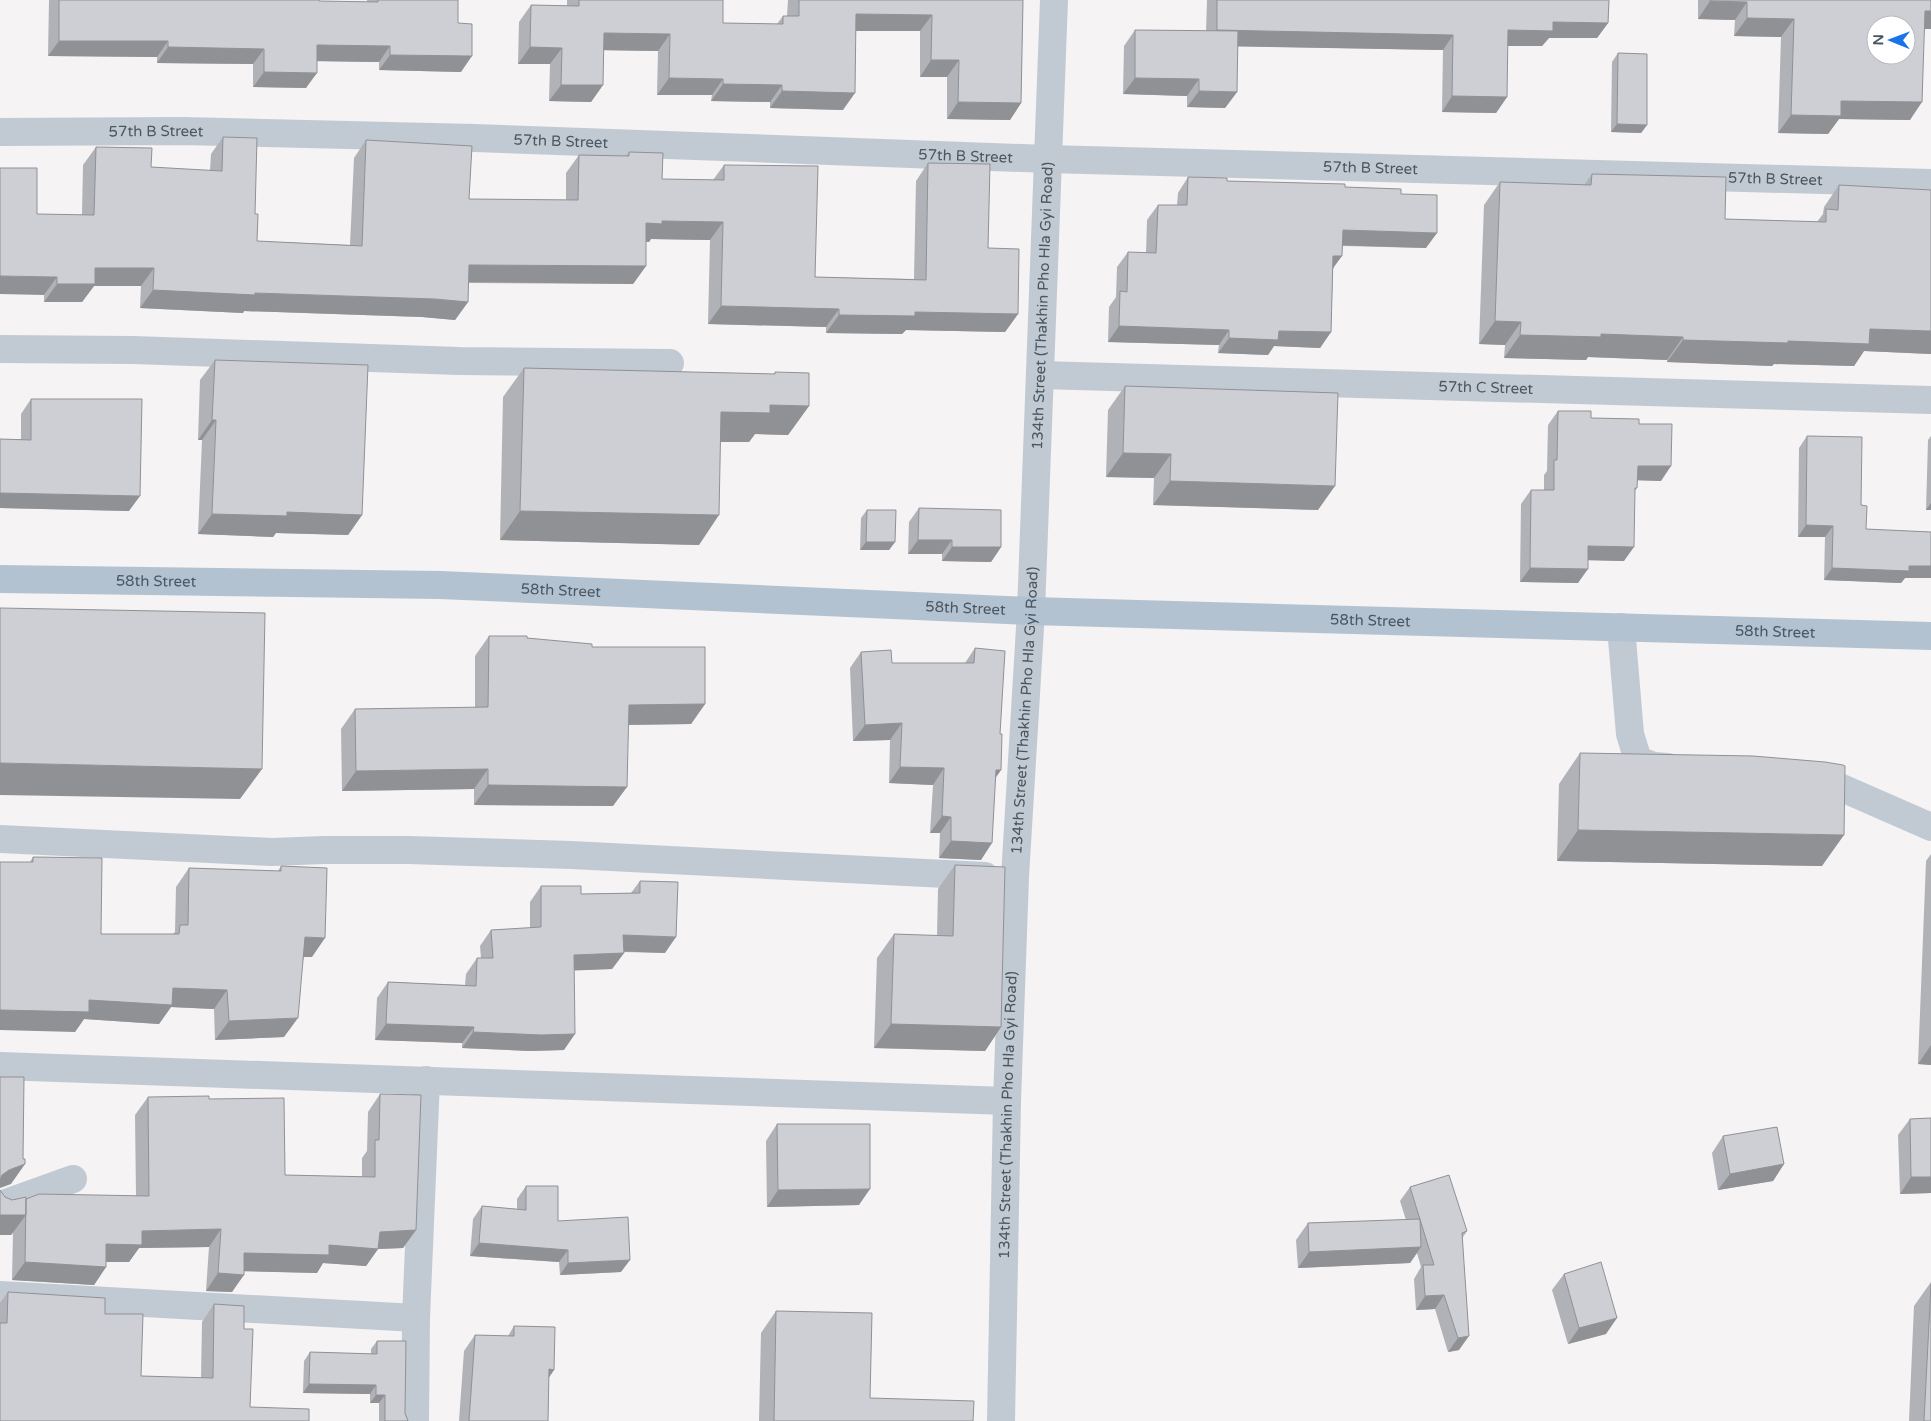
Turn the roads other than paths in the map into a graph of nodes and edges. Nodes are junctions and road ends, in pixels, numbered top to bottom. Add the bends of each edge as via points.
1 (1054, 0) edge
2 (0, 132) edge
3 (1048, 159) junction
4 (1931, 183) edge
5 (0, 349) edge
6 (670, 363) dead end
7 (1040, 375) junction
8 (1931, 400) edge
9 (0, 578) edge
10 (1031, 611) junction
11 (1621, 627) junction
12 (1931, 636) edge
13 (1692, 769) edge
14 (1786, 776) edge
15 (1931, 827) edge
16 (0, 839) edge
17 (1015, 877) junction
18 (0, 1066) edge
19 (426, 1080) junction
20 (1007, 1101) junction
21 (73, 1179) dead end
22 (0, 1205) edge
23 (0, 1295) edge
24 (416, 1318) junction
25 (414, 1421) edge
26 (1001, 1421) edge

1 - 3 street, 134th Street (Thakhin Pho Hla Gyi Road)
2 - 3 street, 57th B Street via 183,131 474,138
3 - 4 street, 57th B Street
3 - 7 street, 134th Street (Thakhin Pho Hla Gyi Road)
5 - 6 street
7 - 8 street, 57th C Street
7 - 10 street, 134th Street (Thakhin Pho Hla Gyi Road)
9 - 10 main road, 58th Street via 440,585
10 - 11 main road, 58th Street
10 - 17 street, 134th Street (Thakhin Pho Hla Gyi Road)
11 - 12 main road, 58th Street
11 - 13 street via 1630,734 1638,760 1654,766
14 - 15 street via 1826,780
16 - 17 street via 272,852 408,850 572,855
17 - 20 street, 134th Street (Thakhin Pho Hla Gyi Road)
18 - 19 street
19 - 20 street
19 - 24 street
20 - 26 street, 134th Street (Thakhin Pho Hla Gyi Road)
21 - 22 street
23 - 24 street
24 - 25 street

